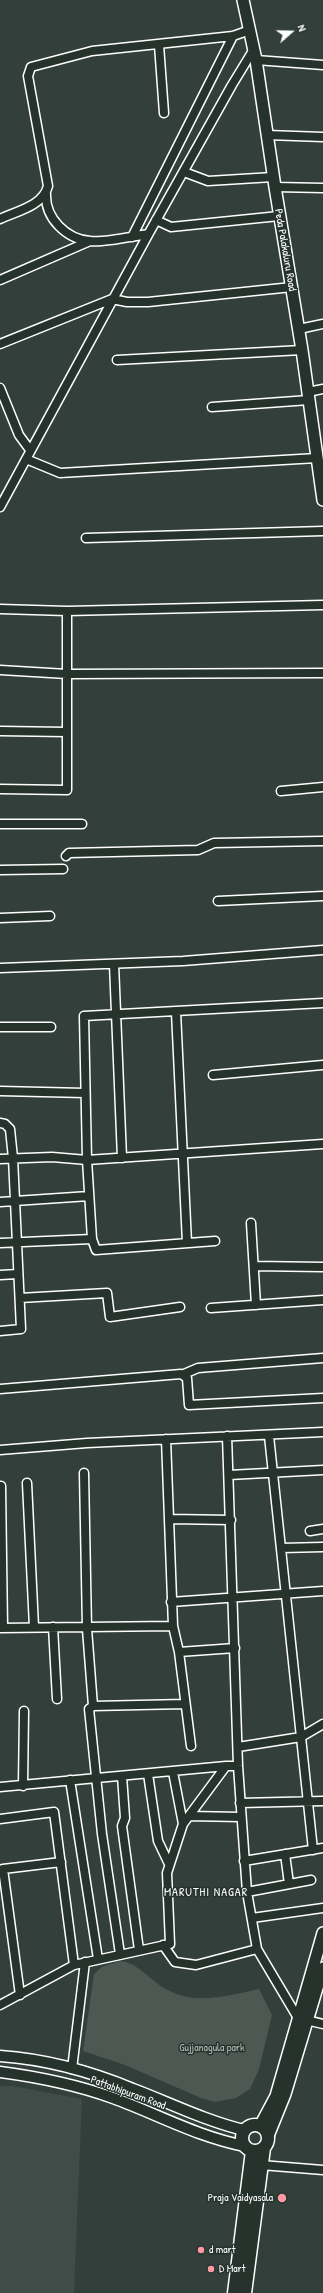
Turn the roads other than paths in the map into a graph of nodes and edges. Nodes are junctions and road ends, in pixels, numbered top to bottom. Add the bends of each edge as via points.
1 (243, 0) edge
2 (250, 30) junction
3 (233, 36) junction
4 (159, 45) junction
5 (255, 55) junction
6 (323, 65) edge
7 (164, 114) dead end
8 (267, 135) junction
9 (323, 137) edge
10 (184, 172) junction
11 (274, 182) junction
12 (323, 188) edge
13 (46, 194) junction
14 (279, 216) junction
15 (0, 219) edge
16 (156, 220) junction
17 (148, 234) junction
18 (132, 236) junction
19 (90, 242) junction
20 (0, 280) edge
21 (292, 288) junction
22 (112, 299) junction
23 (323, 324) edge
24 (299, 329) junction
25 (0, 344) edge
26 (302, 350) junction
27 (117, 360) dead end
28 (0, 388) edge
29 (323, 389) edge
30 (309, 396) junction
31 (212, 407) dead end
32 (30, 450) junction
33 (317, 458) junction
34 (26, 459) junction
35 (323, 494) edge
36 (0, 508) edge
37 (323, 531) edge
38 (86, 538) dead end
39 (323, 605) edge
40 (0, 609) edge
41 (67, 610) junction
42 (0, 670) edge
43 (66, 674) junction
44 (323, 674) edge
45 (0, 731) edge
46 (67, 732) junction
47 (323, 787) edge
48 (0, 789) edge
49 (281, 791) dead end
50 (0, 824) edge
51 (82, 824) dead end
52 (323, 841) edge
53 (66, 856) dead end
54 (63, 869) dead end
55 (0, 870) edge
56 (323, 896) edge
57 (218, 901) dead end
58 (50, 916) dead end
59 (0, 918) edge
60 (323, 950) edge
61 (114, 964) junction
62 (0, 968) edge
63 (323, 1003) edge
64 (176, 1012) junction
65 (116, 1014) junction
66 (0, 1027) edge
67 (51, 1027) dead end
68 (323, 1065) edge
69 (213, 1075) dead end
70 (0, 1091) edge
71 (85, 1093) junction
72 (0, 1123) edge
73 (323, 1144) edge
74 (183, 1153) junction
75 (13, 1158) junction
76 (122, 1158) junction
77 (0, 1159) edge
78 (87, 1160) junction
79 (89, 1196) junction
80 (15, 1201) junction
81 (0, 1202) edge
82 (251, 1223) dead end
83 (92, 1239) junction
84 (215, 1241) dead end
85 (17, 1242) junction
86 (0, 1243) edge
87 (186, 1243) junction
88 (254, 1266) junction
89 (323, 1267) edge
90 (18, 1274) junction
91 (0, 1275) edge
92 (20, 1298) junction
93 (323, 1300) edge
94 (256, 1305) junction
95 (180, 1307) dead end
96 (210, 1308) dead end
97 (0, 1331) edge
98 (323, 1358) edge
99 (184, 1374) junction
100 (0, 1389) edge
101 (323, 1398) edge
102 (323, 1432) edge
103 (227, 1436) junction
104 (269, 1436) junction
105 (166, 1438) junction
106 (0, 1450) edge
107 (323, 1470) edge
108 (84, 1473) dead end
109 (273, 1473) junction
110 (229, 1475) junction
111 (27, 1483) dead end
112 (1, 1486) edge
113 (170, 1519) junction
114 (231, 1520) junction
115 (323, 1529) edge
116 (310, 1531) dead end
117 (323, 1547) edge
118 (281, 1548) junction
119 (323, 1591) edge
120 (286, 1594) junction
121 (233, 1598) junction
122 (171, 1602) junction
123 (53, 1626) junction
124 (173, 1626) junction
125 (34, 1627) junction
126 (2, 1628) edge
127 (87, 1629) junction
128 (234, 1648) junction
129 (179, 1652) junction
130 (57, 1699) dead end
131 (186, 1704) junction
132 (93, 1706) junction
133 (24, 1710) dead end
134 (323, 1724) edge
135 (301, 1737) junction
136 (191, 1746) dead end
137 (238, 1747) junction
138 (226, 1766) junction
139 (238, 1766) junction
140 (173, 1772) junction
141 (148, 1774) junction
142 (122, 1776) junction
143 (96, 1777) junction
144 (70, 1780) junction
145 (23, 1786) junction
146 (0, 1787) edge
147 (308, 1801) junction
148 (323, 1801) edge
149 (240, 1803) junction
150 (189, 1816) junction
151 (242, 1817) junction
152 (0, 1819) edge
153 (183, 1824) junction
154 (323, 1848) edge
155 (313, 1850) junction
156 (285, 1854) junction
157 (244, 1860) junction
158 (61, 1862) junction
159 (169, 1864) junction
160 (311, 1880) dead end
161 (289, 1884) junction
162 (247, 1892) junction
163 (323, 1908) edge
164 (252, 1918) junction
165 (323, 1933) edge
166 (163, 1945) junction
167 (257, 1948) junction
168 (139, 1950) junction
169 (120, 1954) junction
170 (98, 1959) junction
171 (85, 1962) junction
172 (74, 1965) junction
173 (323, 1968) edge
174 (20, 1995) junction
175 (0, 2005) edge
176 (302, 2019) junction
177 (323, 2024) edge
178 (0, 2056) edge
179 (72, 2069) junction
180 (0, 2072) edge
181 (260, 2126) junction
182 (244, 2130) junction
183 (268, 2136) junction
184 (248, 2148) junction
185 (264, 2148) junction
186 (261, 2165) junction
187 (323, 2170) edge
188 (234, 2293) edge
189 (245, 2293) edge

1 - 2 main road, Peda Palakaluru Road
2 - 3 street
2 - 5 main road, Peda Palakaluru Road
3 - 4 street
3 - 18 street
4 - 7 street
4 - 13 street via 92,51 31,68 28,76 48,186
5 - 6 street
5 - 8 main road, Peda Palakaluru Road
5 - 10 street
8 - 9 street
8 - 11 main road, Peda Palakaluru Road
10 - 11 street via 208,181
10 - 16 street
11 - 12 street
11 - 14 main road, Peda Palakaluru Road
13 - 15 street via 37,203
13 - 19 street via 46,204 64,232
14 - 16 street via 170,227
14 - 21 main road, Peda Palakaluru Road
16 - 17 street
17 - 18 street
17 - 22 street
18 - 19 street
19 - 20 street
21 - 22 street via 148,302
21 - 24 main road, Peda Palakaluru Road
22 - 25 street
22 - 32 street
23 - 24 street
24 - 26 main road, Peda Palakaluru Road
26 - 27 street
26 - 30 main road, Peda Palakaluru Road
28 - 32 street via 19,435
29 - 30 street
30 - 31 street
30 - 33 main road, Peda Palakaluru Road
32 - 34 street
33 - 34 street via 60,473
33 - 35 main road, Peda Palakaluru Road
34 - 36 street
37 - 38 street
39 - 41 street
40 - 41 street
41 - 43 street
42 - 43 street
43 - 44 street
43 - 46 street
45 - 46 street
46 - 48 street via 67,790
47 - 49 street
50 - 51 street
52 - 53 street via 214,843 198,850
54 - 55 street
56 - 57 street
58 - 59 street
60 - 61 street
61 - 62 street
61 - 65 street
63 - 64 street
64 - 65 street
64 - 74 street
65 - 71 street via 84,1016
65 - 76 street
66 - 67 street
68 - 69 street
70 - 71 street
71 - 78 street
72 - 75 street via 10,1129
73 - 74 street
74 - 76 street
74 - 87 street
75 - 77 street
75 - 78 street via 52,1157
75 - 80 street
76 - 78 street
78 - 79 street
79 - 80 street
79 - 83 street
80 - 81 street
80 - 85 street
82 - 88 street
83 - 85 street
83 - 87 street via 96,1250
84 - 87 street
85 - 86 street
85 - 90 street
88 - 89 street
88 - 94 street
90 - 91 street
90 - 92 street
92 - 95 street via 107,1292 110,1318
92 - 97 street via 21,1329
93 - 94 street
94 - 96 street
98 - 99 street via 198,1368
99 - 100 street
99 - 101 street via 188,1378 189,1405
102 - 104 street
103 - 104 street
103 - 105 street
103 - 110 street
104 - 109 street
105 - 106 street
105 - 113 street
107 - 109 street
108 - 127 street
109 - 110 street
109 - 118 street
110 - 114 street
111 - 125 street
112 - 126 street
113 - 114 street
113 - 122 street
114 - 121 street
115 - 116 street
117 - 118 street
118 - 120 street
119 - 120 street
120 - 121 street
120 - 135 street
121 - 122 street
121 - 128 street
122 - 124 street
123 - 125 street
123 - 127 street
123 - 130 street
124 - 127 street
124 - 129 street
125 - 126 street
127 - 132 street
128 - 129 street
128 - 137 street
129 - 131 street
131 - 132 street
131 - 136 street
132 - 143 street via 88,1709
133 - 145 street
134 - 135 street
135 - 137 street
135 - 147 street
137 - 139 street
138 - 139 street
138 - 140 street
138 - 150 street
139 - 149 street
140 - 141 street
140 - 153 street
141 - 142 street
141 - 159 street via 158,1841
142 - 143 street
142 - 168 street via 125,1818 122,1826
143 - 144 street
143 - 169 street
144 - 145 street
144 - 170 street
145 - 146 street
147 - 148 street
147 - 149 street
147 - 155 street
149 - 151 street
150 - 151 street
150 - 153 street
151 - 157 street
152 - 158 street via 54,1812
153 - 159 street
154 - 155 street
155 - 156 street
156 - 157 street
156 - 161 street
157 - 162 street
158 - 172 street
158 - 174 street via 3,1869
159 - 166 street via 167,1873 170,1944
160 - 161 street
161 - 162 street
162 - 164 street
163 - 164 street
164 - 167 street
165 - 176 main road
166 - 167 street via 175,1962 196,1964
166 - 168 street
167 - 176 street
168 - 169 street
169 - 170 street
170 - 171 street
171 - 172 street
171 - 179 street
172 - 174 street
173 - 176 main road
174 - 175 street
176 - 177 street
176 - 181 main road via 276,2096
176 - 183 main road via 285,2094
178 - 179 street, Pattabhipuram Road
179 - 182 street, Pattabhipuram Road via 132,2088 220,2124
180 - 184 street, Pattabhipuram Road via 36,2077 100,2094 197,2133
181 - 182 main road via 251,2125
181 - 183 main road
182 - 184 main road via 242,2138
183 - 185 main road
184 - 185 main road
184 - 188 main road
185 - 186 main road
186 - 187 street
186 - 189 main road

